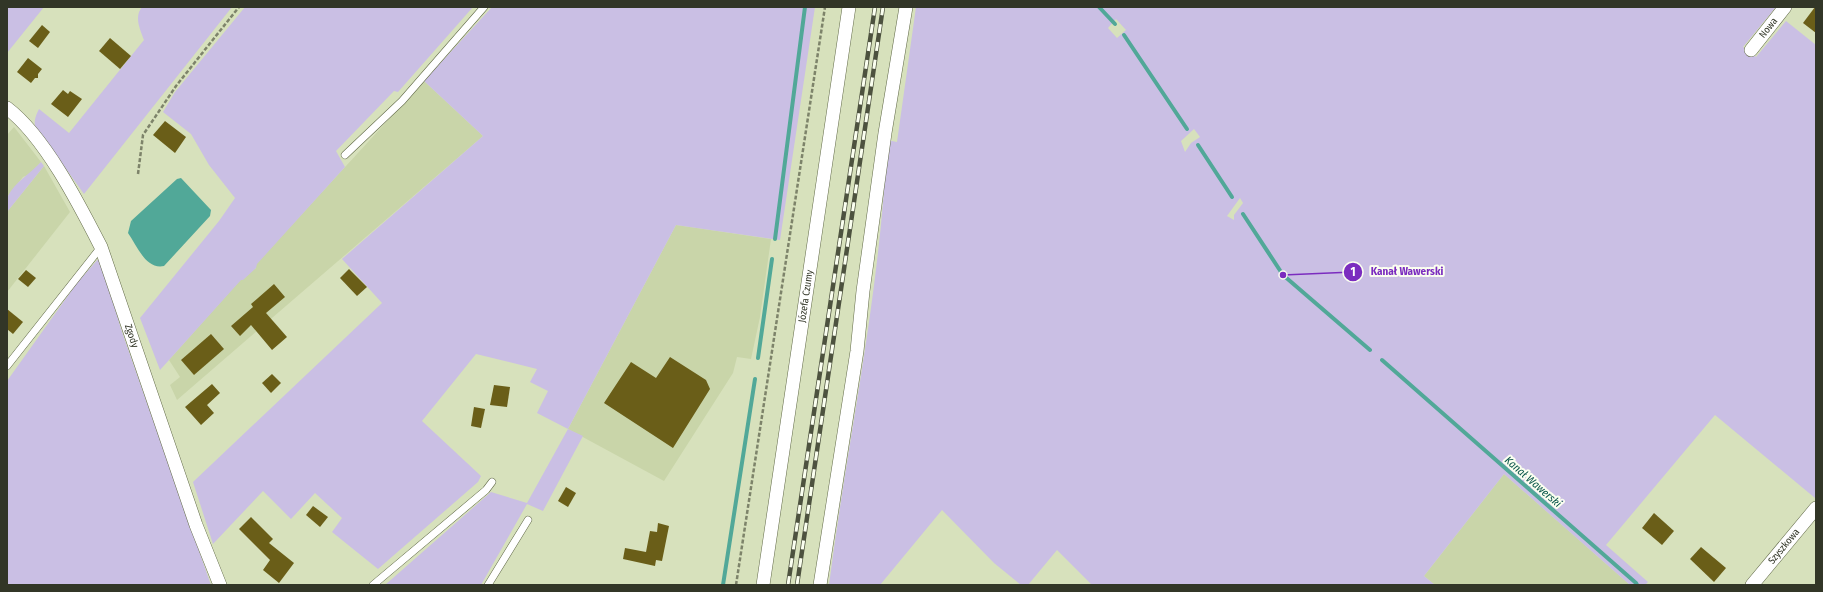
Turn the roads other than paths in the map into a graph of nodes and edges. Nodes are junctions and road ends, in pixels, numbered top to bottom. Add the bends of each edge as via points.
1 (484, 7) edge
2 (849, 7) edge
3 (906, 7) edge
4 (1786, 7) edge
5 (1751, 50) dead end
6 (7, 108) edge
7 (345, 154) dead end
8 (101, 247) junction
9 (7, 366) edge
10 (492, 482) dead end
11 (1816, 508) edge
12 (528, 520) dead end
13 (220, 585) edge
14 (373, 585) edge
15 (488, 585) edge
16 (763, 585) edge
17 (820, 585) edge
18 (1752, 585) edge

1 - 7 lane via 402,100
2 - 16 street, Józefa Czumy
3 - 17 street via 885,133 857,351
4 - 5 street, Nowa
6 - 8 street, Zgody via 21,119 44,150 85,215
8 - 9 lane
8 - 13 street, Zgody via 196,525
10 - 14 lane via 486,490
11 - 18 street, Szyszkowa
12 - 15 lane

